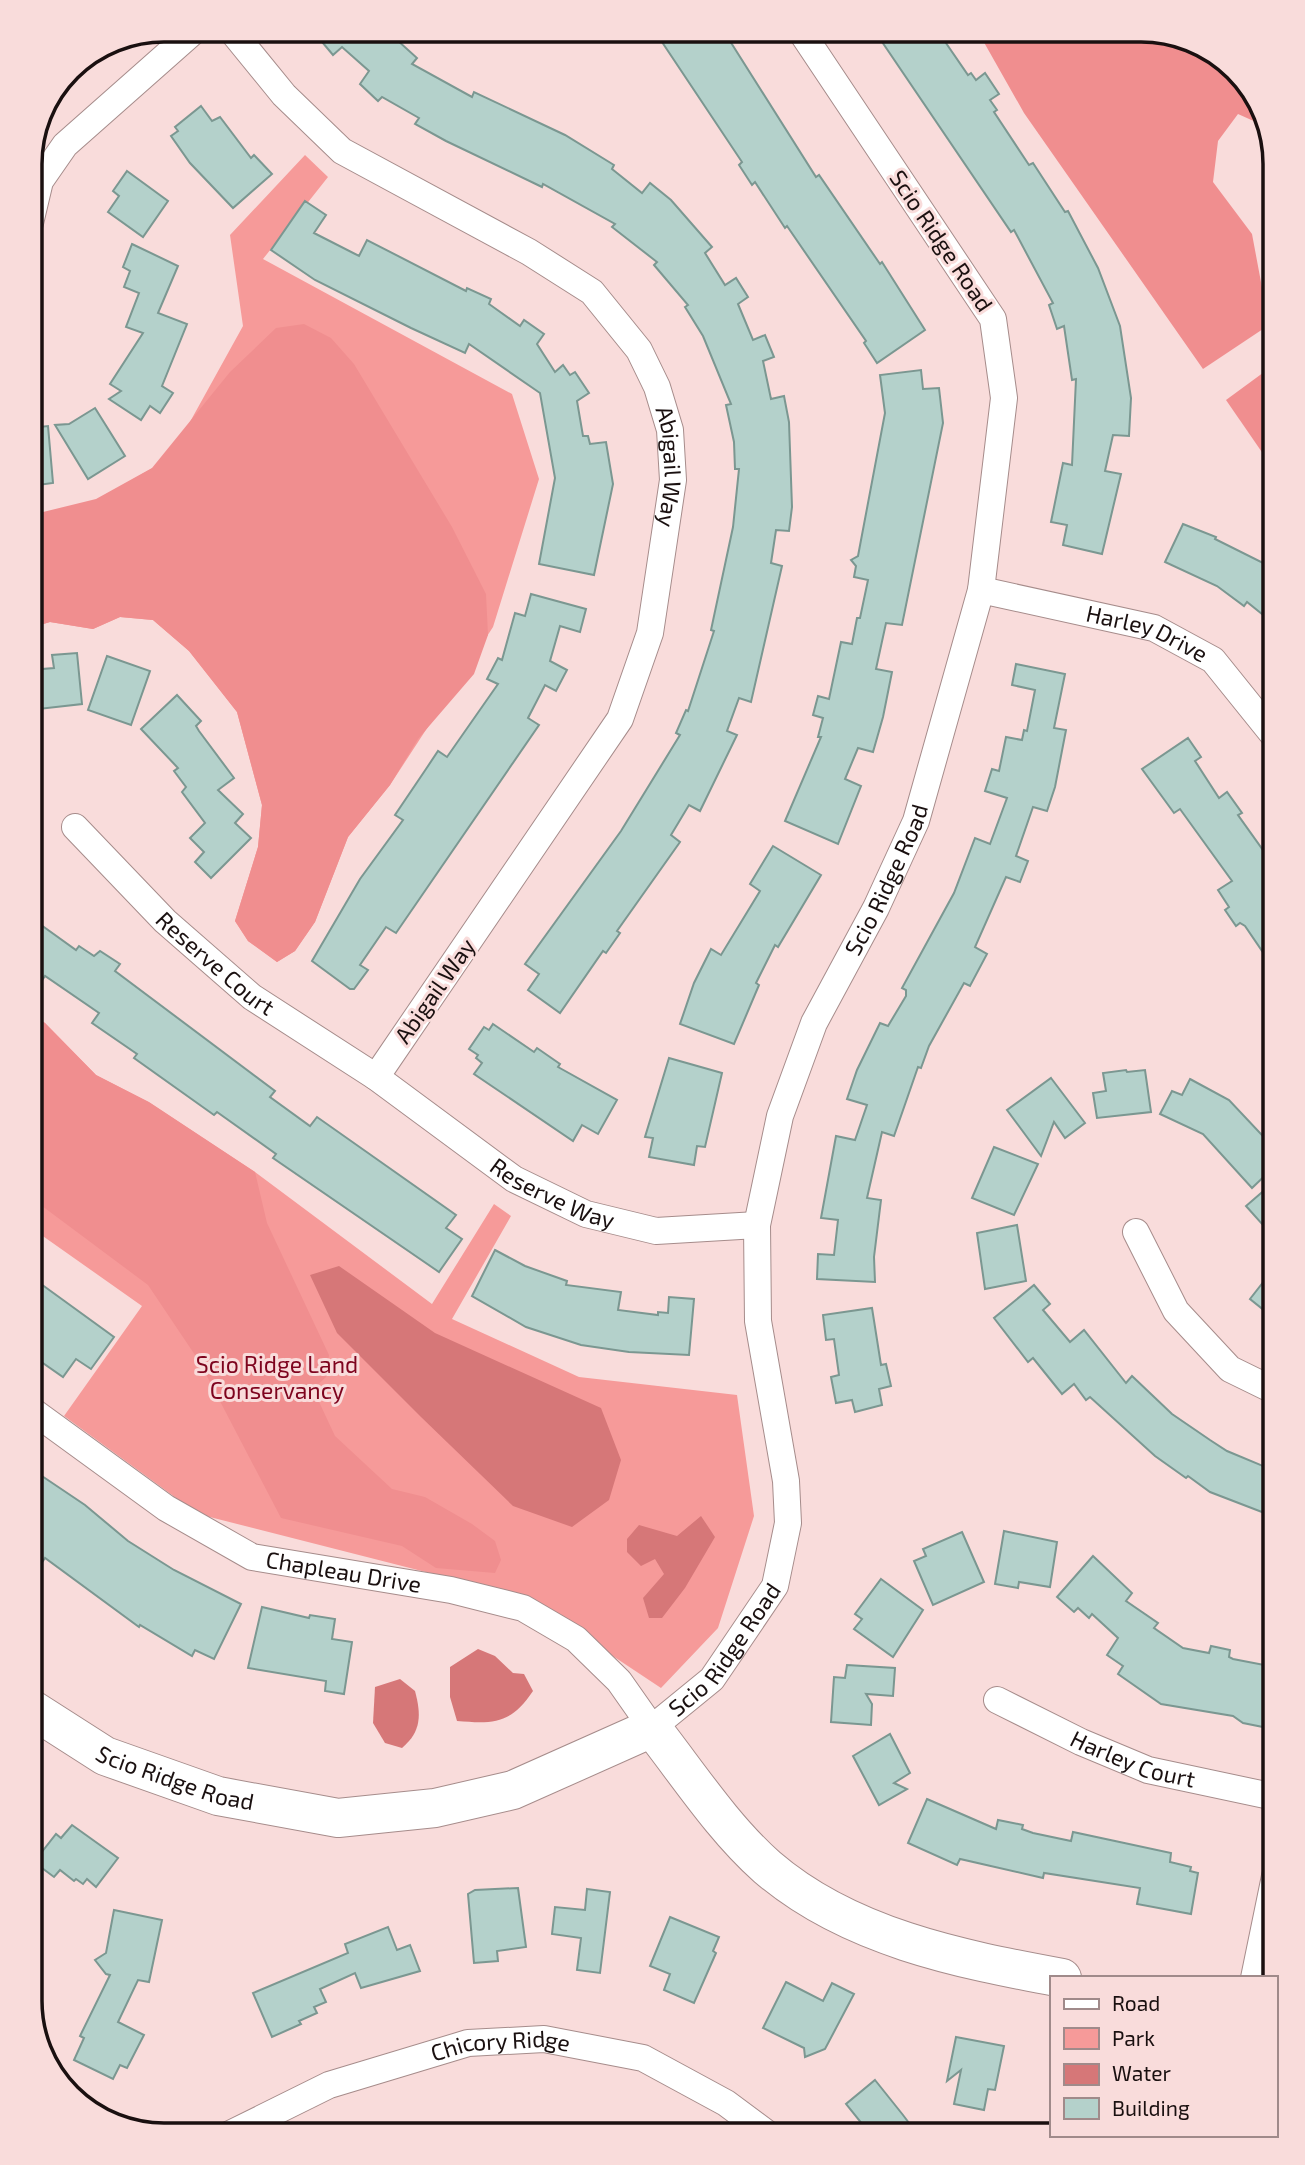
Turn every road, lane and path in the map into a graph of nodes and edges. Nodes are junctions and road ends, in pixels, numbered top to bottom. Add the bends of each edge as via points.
1 (181, 42) edge
2 (241, 42) edge
3 (808, 42) edge
4 (42, 178) edge
5 (981, 590) junction
6 (1263, 722) edge
7 (75, 827) dead end
8 (376, 1077) junction
9 (757, 1225) junction
10 (1136, 1232) dead end
11 (1263, 1385) edge
12 (42, 1418) edge
13 (997, 1700) dead end
14 (42, 1716) edge
15 (652, 1728) junction
16 (1263, 1794) edge
17 (1263, 1935) edge
18 (1051, 1976) edge
19 (1254, 1976) edge
20 (252, 2123) edge
21 (753, 2123) edge

1 - 4 street via 65,145
2 - 8 street, Abigail Way via 284,95 342,151 529,252 592,292 639,349 670,430 673,480 652,620 639,672 620,719
3 - 5 street, Scio Ridge Road via 993,319 1004,398
5 - 6 street, Harley Drive via 1154,628 1213,660
5 - 9 street, Scio Ridge Road via 916,821 876,908 814,1023 780,1116
7 - 8 street, Reserve Court via 165,921 252,998
8 - 9 street, Reserve Way via 514,1179 586,1214 656,1231
9 - 15 street, Scio Ridge Road via 758,1321 786,1481 788,1523 775,1586 712,1679
10 - 11 street via 1176,1311 1230,1368
12 - 15 street, Chapleau Drive via 166,1507 252,1557 451,1590 523,1608 576,1639 619,1681
13 - 16 street, Harley Court via 1149,1770
14 - 15 street, Scio Ridge Road via 105,1756 205,1792 338,1818 435,1808 513,1790
15 - 18 street, Scio Ridge Road via 767,1867 828,1909 909,1944
17 - 19 street
20 - 21 street, Chicory Ridge via 329,2085 468,2043 544,2039 643,2058 726,2103

